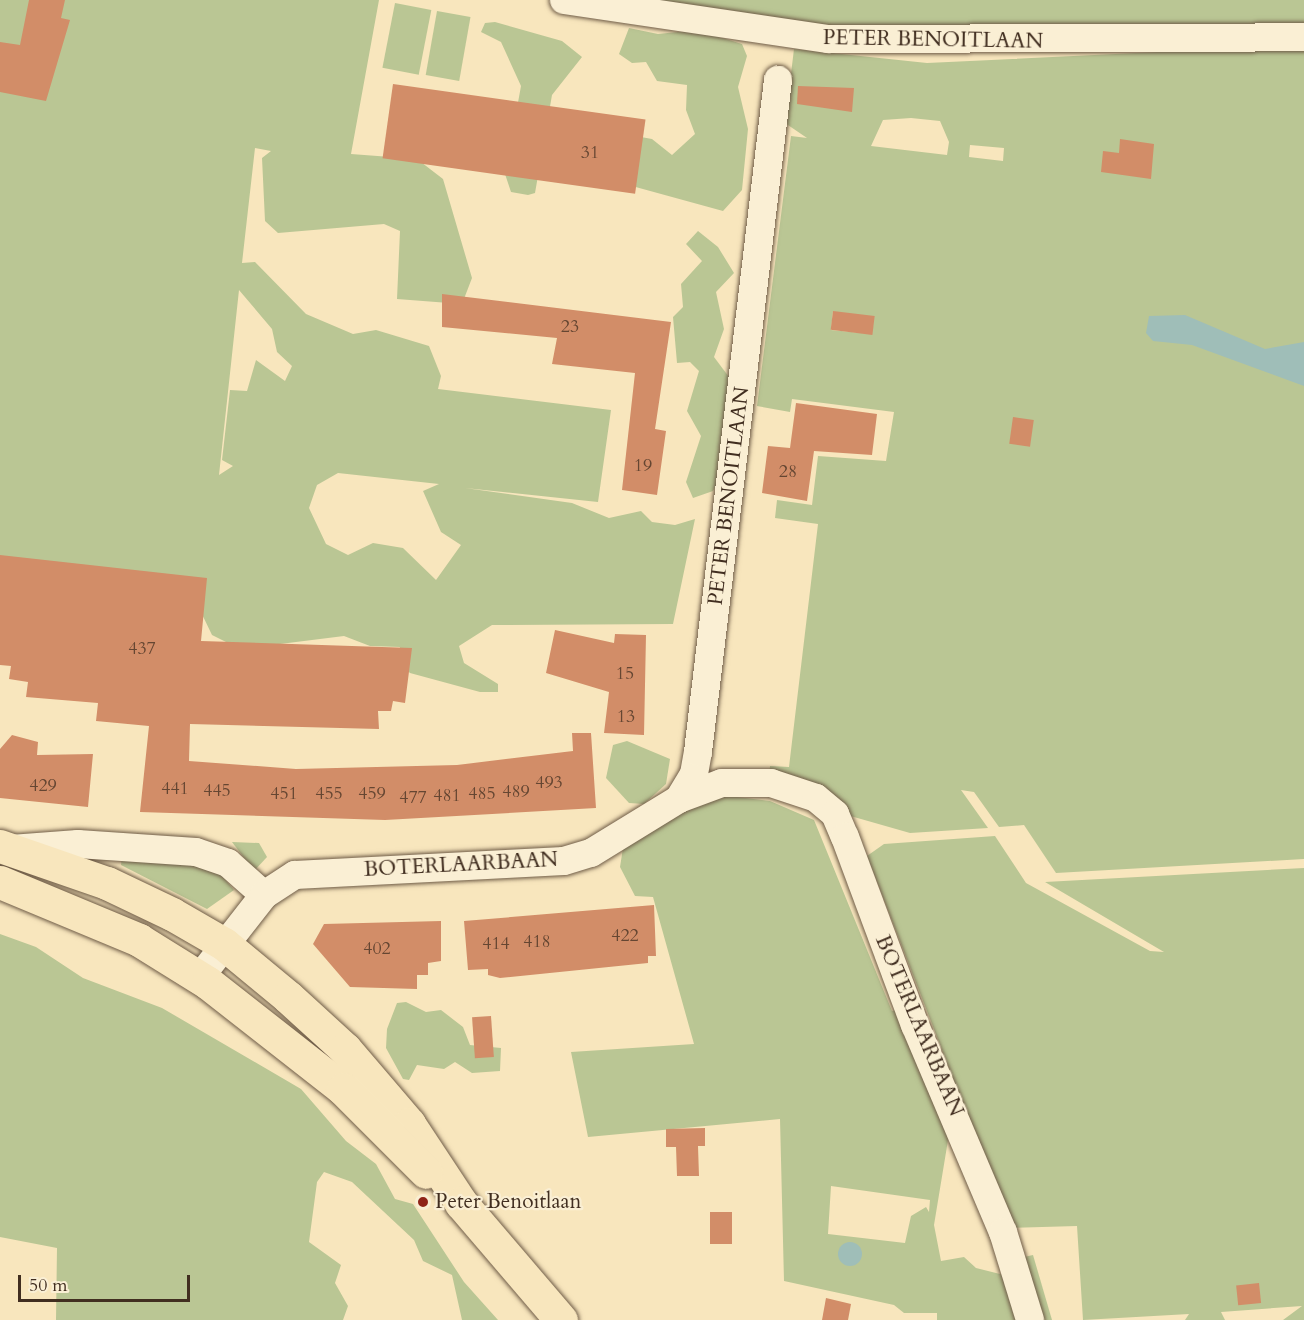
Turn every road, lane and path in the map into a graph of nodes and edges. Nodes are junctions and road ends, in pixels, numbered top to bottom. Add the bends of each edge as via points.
1 (564, 0) edge
2 (1304, 38) edge
3 (778, 80) dead end
4 (679, 799) junction
5 (5, 847) edge
6 (0, 882) edge
7 (264, 895) junction
8 (224, 944) junction
9 (200, 977) junction
10 (461, 1203) junction
11 (561, 1320) edge
12 (1030, 1320) edge

1 - 2 street, PETER BENOITLAAN via 828,39
3 - 4 street, PETER BENOITLAAN via 702,730 694,774
4 - 7 street, BOTERLAARBAAN via 614,841 564,861 316,871 295,875
4 - 12 street, BOTERLAARBAAN via 722,783 771,783 816,798 835,814 915,1025 1003,1232
5 - 7 street via 78,844 196,852 228,862
5 - 8 main road via 107,883
6 - 9 main road via 139,940
7 - 8 street, BOTERLAARBAAN
8 - 9 street, BOTERLAARBAAN
8 - 10 main road via 345,1049 409,1124
9 - 10 main road via 343,1089
10 - 11 main road

